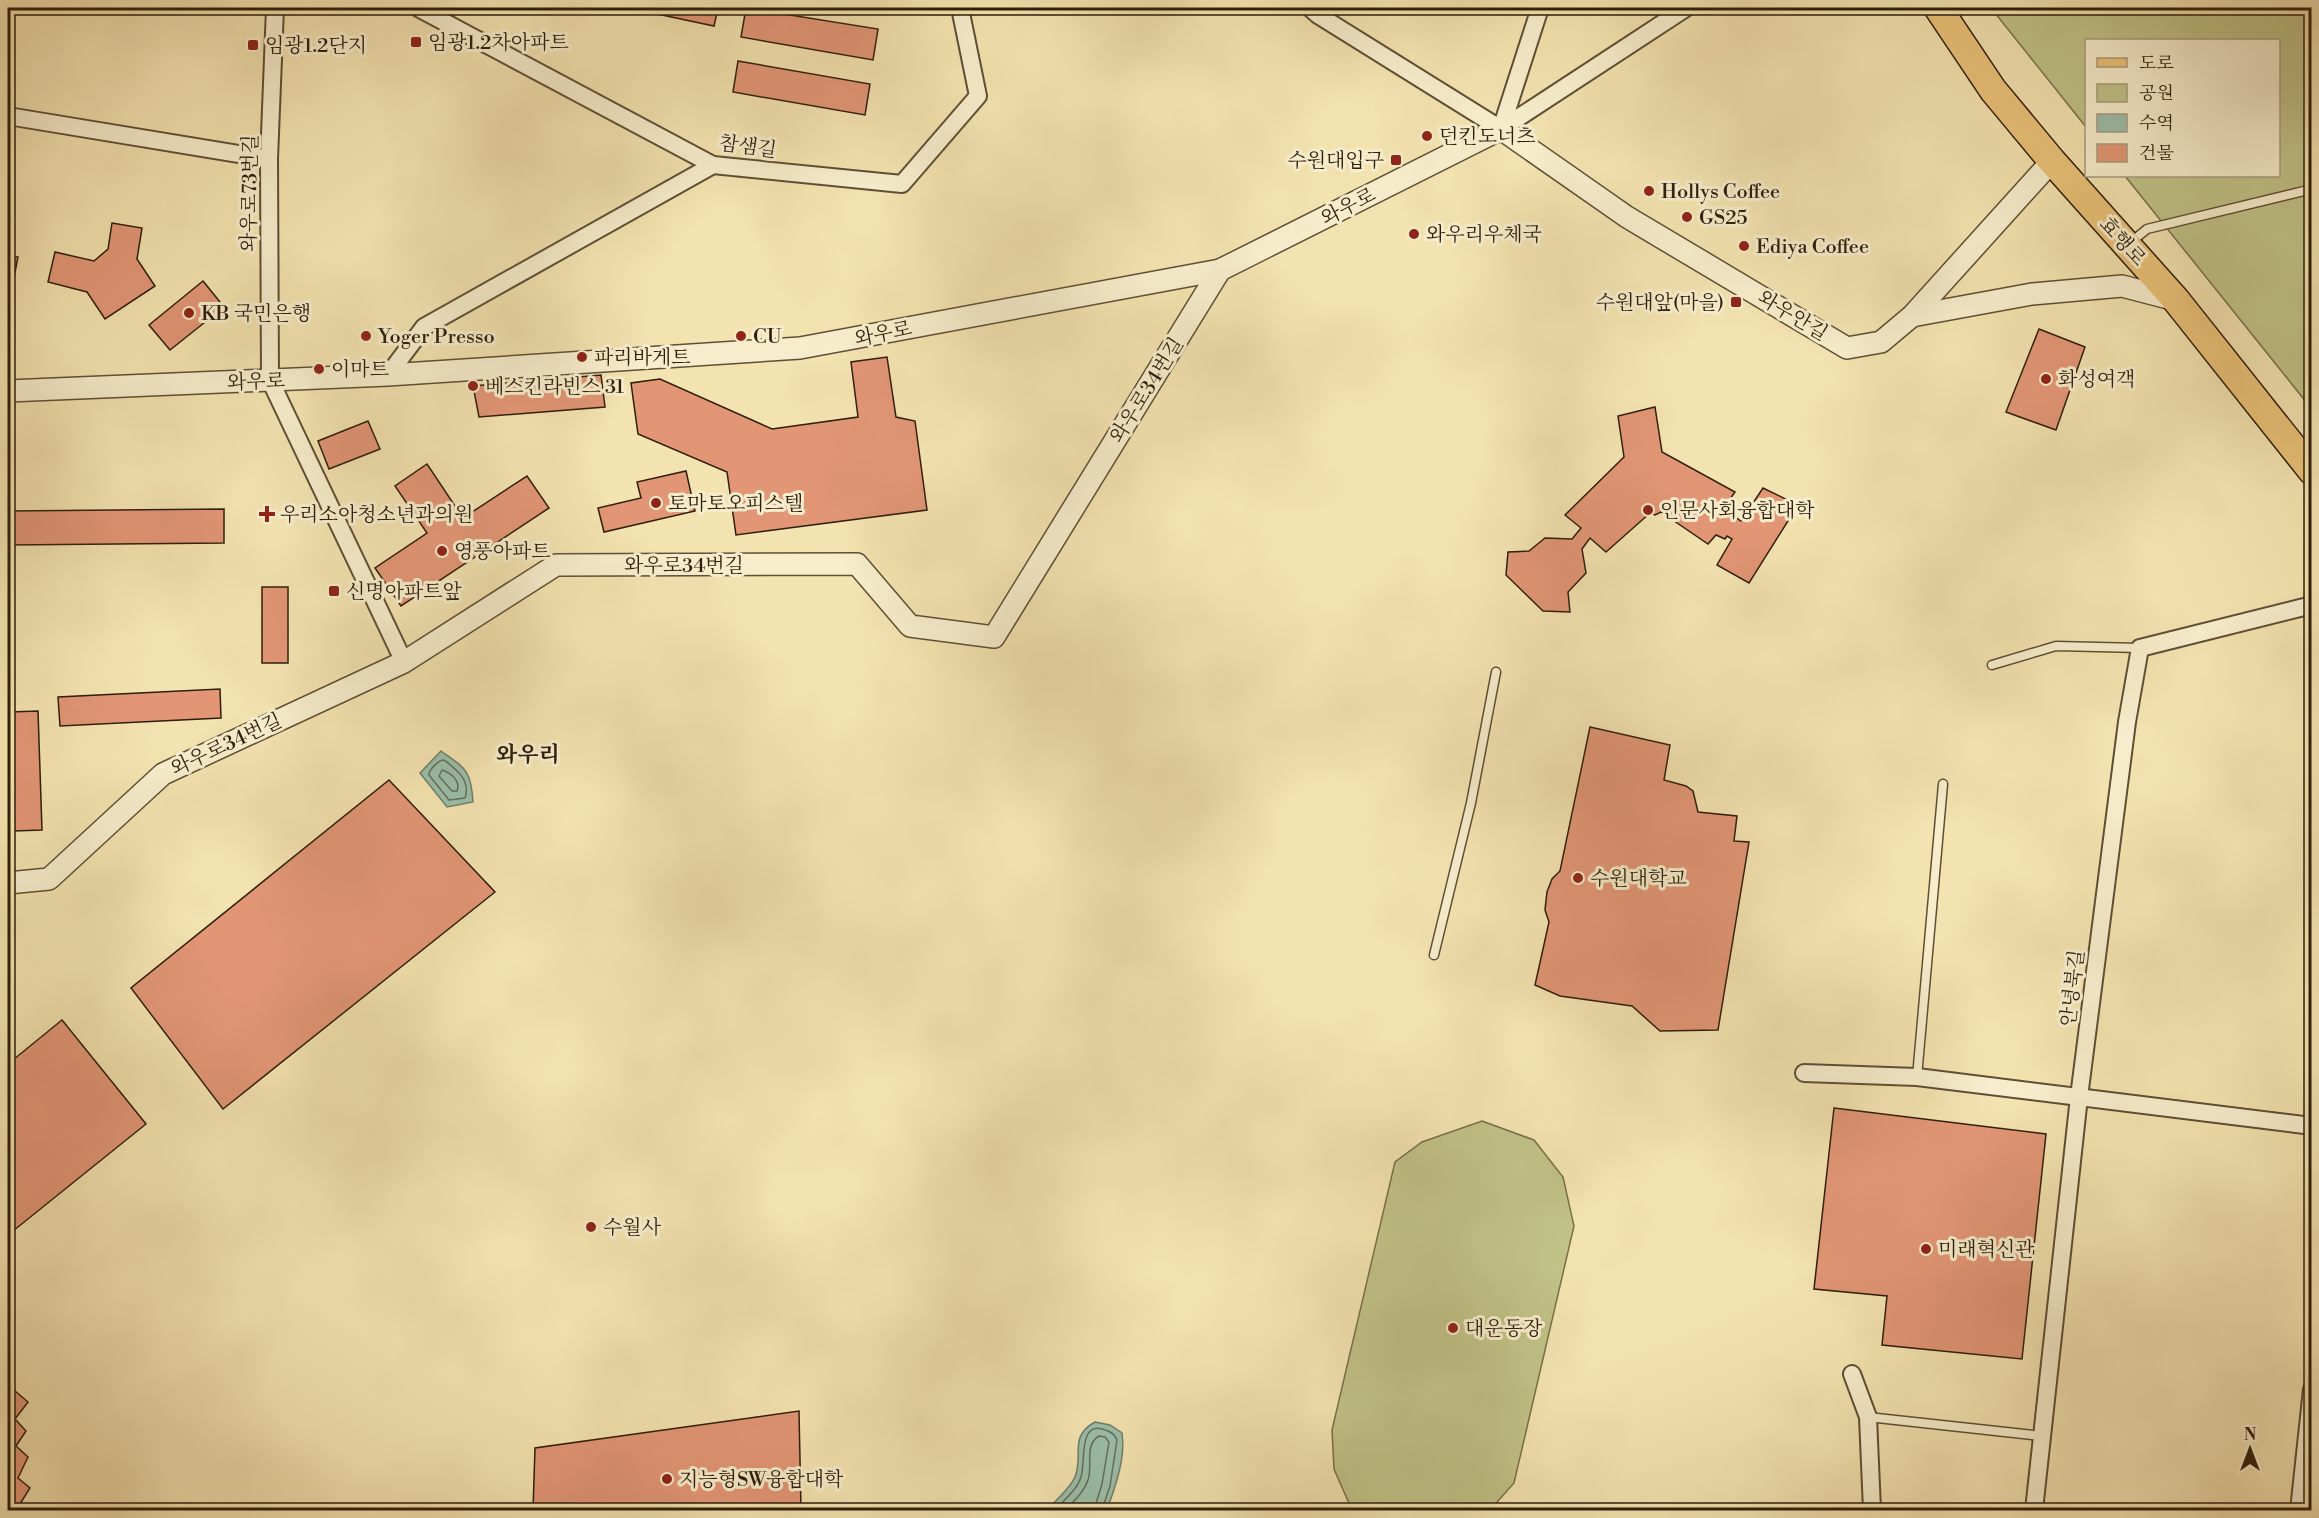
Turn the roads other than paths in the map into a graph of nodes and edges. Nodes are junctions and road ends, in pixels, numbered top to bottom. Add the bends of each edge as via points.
1 (275, 8) edge
2 (418, 8) edge
3 (960, 8) edge
4 (1310, 8) edge
5 (1540, 8) edge
6 (1686, 8) edge
7 (1938, 8) edge
8 (8, 116) edge
9 (1501, 129) junction
10 (269, 159) junction
11 (2052, 161) junction
12 (713, 165) junction
13 (2312, 189) edge
14 (2127, 246) junction
15 (1220, 270) junction
16 (2176, 300) junction
17 (1912, 316) junction
18 (388, 375) junction
19 (270, 380) junction
20 (8, 391) edge
21 (2300, 444) edge
22 (2312, 471) edge
23 (2312, 605) edge
24 (2140, 648) junction
25 (404, 662) junction
26 (1992, 665) dead end
27 (1496, 672) dead end
28 (1943, 784) dead end
29 (8, 883) edge
30 (1434, 955) dead end
31 (1804, 1073) dead end
32 (1917, 1077) junction
33 (2079, 1097) junction
34 (2312, 1126) edge
35 (1852, 1374) dead end
36 (2312, 1389) edge
37 (1868, 1417) junction
38 (2042, 1436) junction
39 (1872, 1510) edge
40 (2034, 1510) edge
41 (2299, 1510) edge

1 - 10 street, 와우로73번길
2 - 12 street, 참샘길
3 - 12 street, 참샘길 via 978,96 902,184
4 - 9 street, 와우안길
5 - 9 street
6 - 9 street, 와우로
7 - 11 main road, 효행로 via 1993,90
8 - 10 street
9 - 15 street, 와우로
9 - 17 street, 와우안길 via 1627,217 1847,348 1881,342
10 - 19 street, 와우로73번길
11 - 14 main road, 효행로
11 - 17 street, 와우안길
12 - 18 street via 424,327
13 - 14 lane via 2146,229
14 - 16 main road, 효행로
15 - 18 street, 와우로 via 800,348
15 - 25 street, 와우로34번길 via 994,637 910,626 857,564 556,565
16 - 17 street via 2122,286 2032,294
16 - 21 main road, 효행로
18 - 19 street, 와우로
19 - 20 street, 와우로
19 - 25 street
21 - 22 main road, 효행로
23 - 24 street
24 - 26 lane via 2056,646
24 - 33 street, 안녕북길
25 - 29 street, 와우로34번길 via 163,774 49,879
27 - 30 lane via 1471,803
28 - 32 lane
31 - 32 street
32 - 33 street
33 - 34 street
33 - 38 street, 안녕북길
35 - 37 street
36 - 41 street
37 - 38 lane
37 - 39 street
38 - 40 street, 안녕북길

